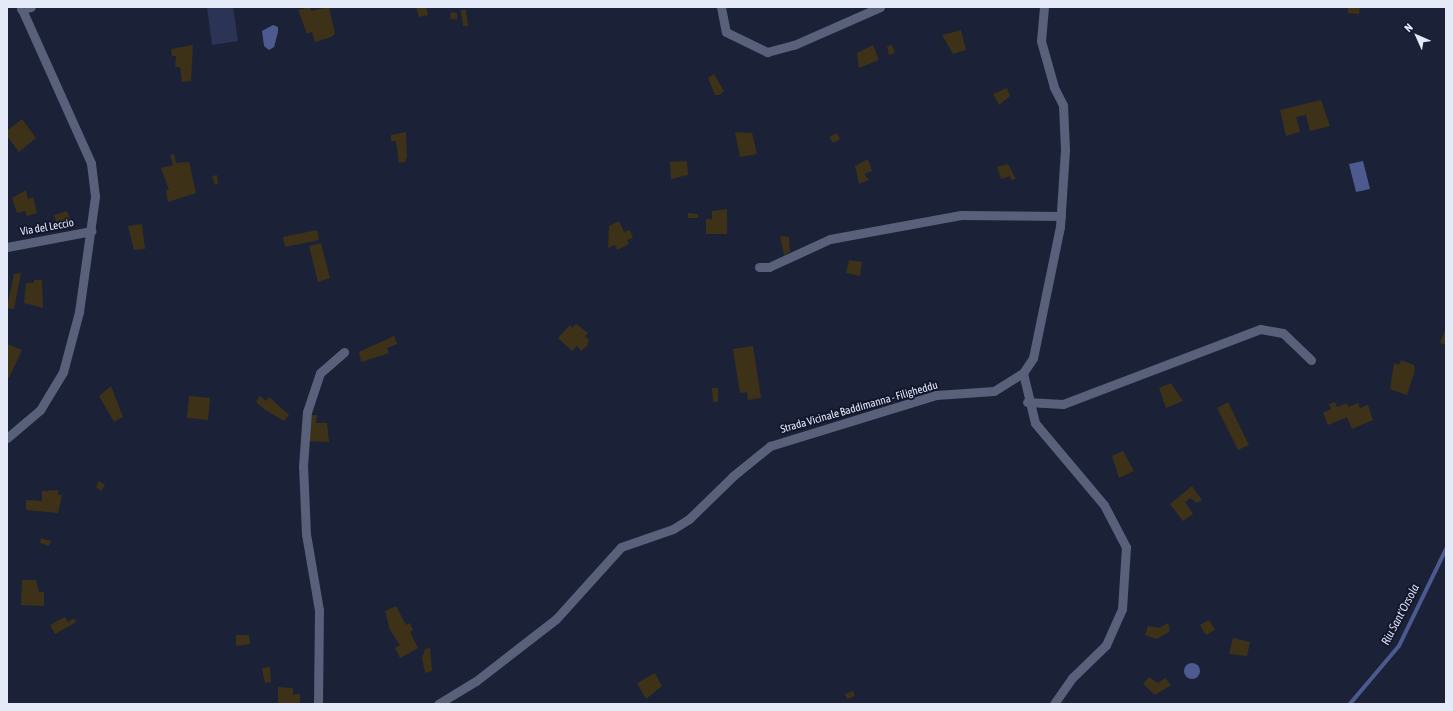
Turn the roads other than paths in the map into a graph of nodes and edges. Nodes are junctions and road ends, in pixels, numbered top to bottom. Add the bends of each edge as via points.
1 (31, 7) edge
2 (721, 7) edge
3 (880, 7) edge
4 (1044, 7) edge
5 (21, 8) edge
6 (1061, 216) junction
7 (92, 231) junction
8 (7, 247) edge
9 (759, 267) dead end
10 (344, 352) dead end
11 (1311, 360) dead end
12 (1023, 373) junction
13 (1027, 402) junction
14 (7, 438) edge
15 (318, 704) edge
16 (438, 704) edge
17 (1054, 704) edge

1 - 5 street
2 - 3 street via 726,32 767,52 794,45
4 - 6 street, Strada Vicinale Baddimanna - Filigheddu via 1041,41 1054,87 1063,105
5 - 7 street via 91,163 95,196
6 - 9 street via 960,215 830,239 769,267
6 - 12 street, Strada Vicinale Baddimanna - Filigheddu via 1033,358
7 - 8 street, Via del Leccio
7 - 14 street via 80,312 63,372 40,410
10 - 15 street via 320,373 307,412 303,466 306,534 319,610
11 - 13 street via 1283,332 1260,329 1063,404
12 - 13 street
12 - 16 street, Strada Vicinale Baddimanna - Filigheddu via 994,390 936,395 770,446 733,476 689,519 673,529 621,547 556,619 476,681
13 - 17 street via 1035,423 1104,505 1126,547 1122,609 1106,645 1072,678

